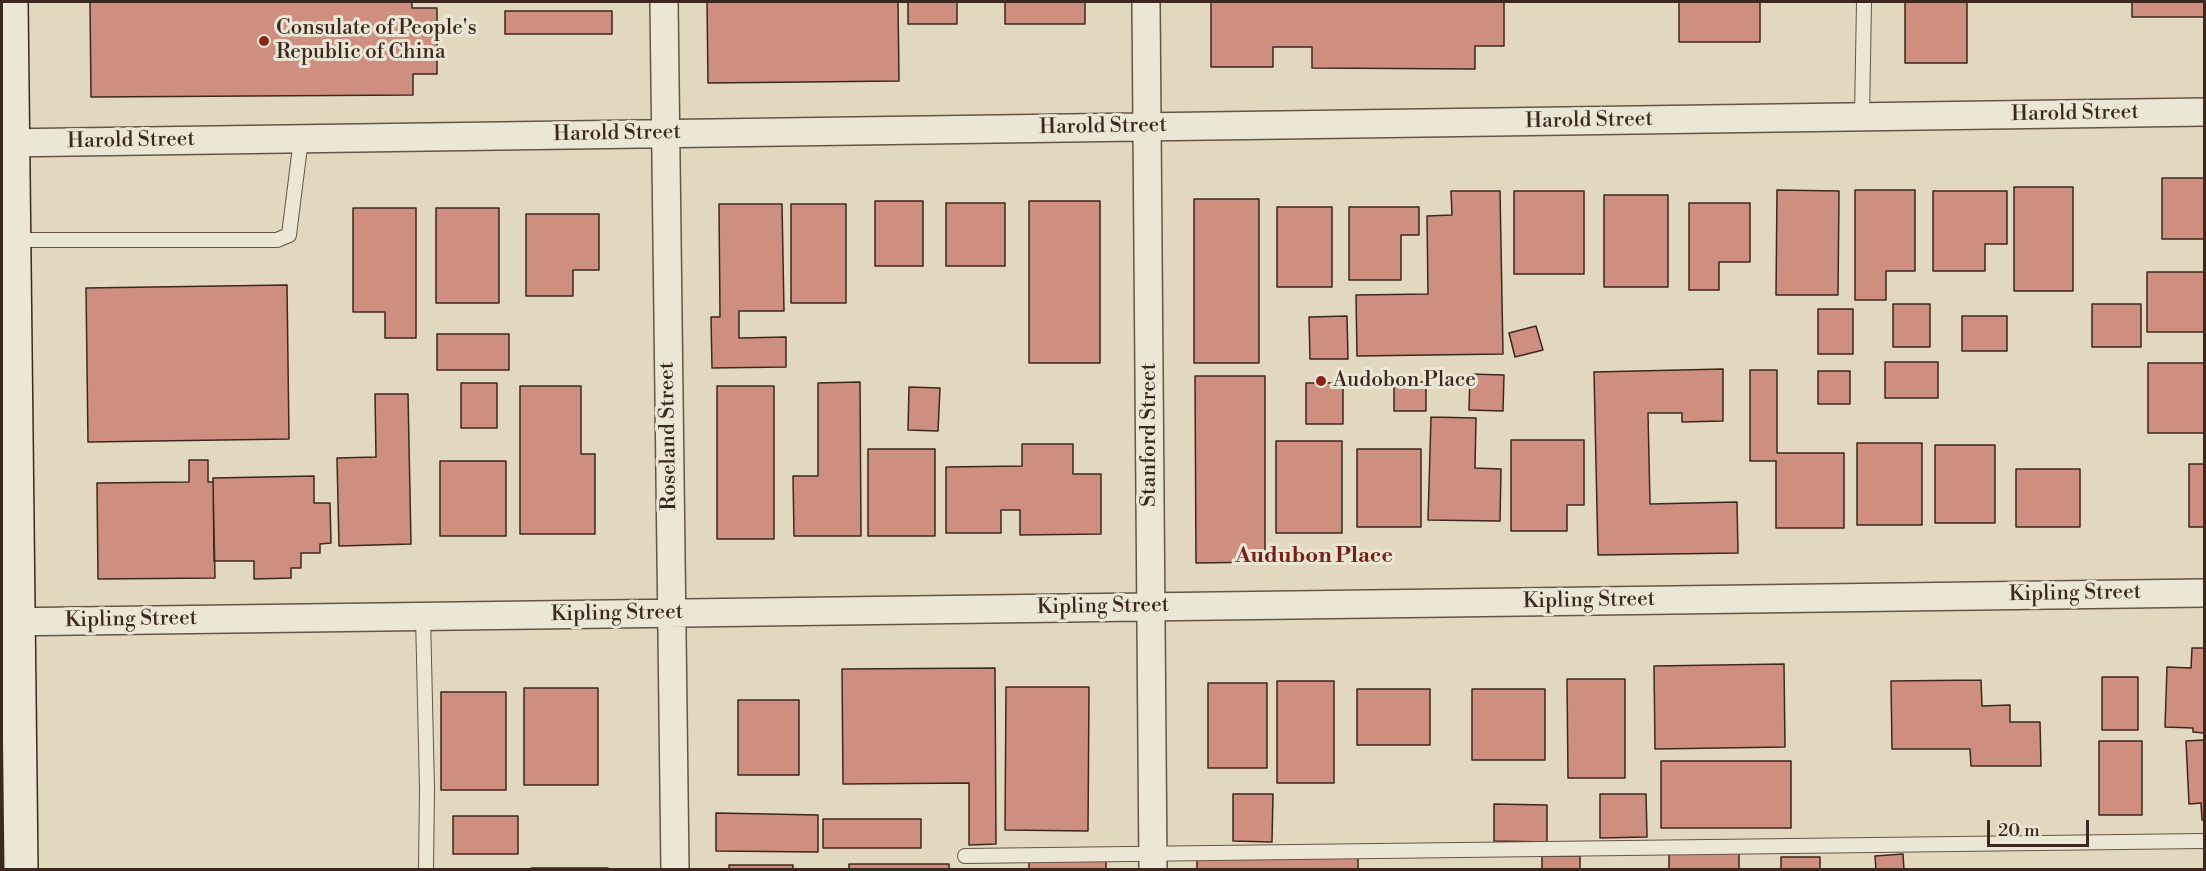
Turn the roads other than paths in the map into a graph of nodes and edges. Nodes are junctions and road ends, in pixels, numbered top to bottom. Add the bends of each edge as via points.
1 (11, 2) edge
2 (664, 2) edge
3 (1146, 2) edge
4 (1864, 2) edge
5 (2205, 112) edge
6 (1862, 117) junction
7 (1148, 126) junction
8 (666, 134) junction
9 (301, 139) junction
10 (7, 143) edge
11 (14, 240) junction
12 (2205, 593) edge
13 (1152, 606) junction
14 (671, 613) junction
15 (423, 616) junction
16 (10, 622) edge
17 (2205, 841) edge
18 (965, 856) dead end
19 (1153, 862) edge
20 (21, 870) edge
21 (426, 870) edge
22 (675, 870) edge

1 - 10 main road
2 - 8 street, Roseland Street
3 - 7 street, Stanford Street
4 - 6 lane
5 - 6 street, Harold Street
6 - 7 street, Harold Street
7 - 8 street, Harold Street
7 - 13 street, Stanford Street
8 - 9 street, Harold Street
8 - 14 street, Roseland Street
9 - 10 street, Harold Street
9 - 11 lane via 290,235 277,240
10 - 11 main road
11 - 16 main road
12 - 13 street, Kipling Street
13 - 14 street, Kipling Street
13 - 19 street, Stanford Street
14 - 15 street, Kipling Street
14 - 22 street, Roseland Street
15 - 16 street, Kipling Street
15 - 21 lane
16 - 20 main road
17 - 19 lane
18 - 19 lane

